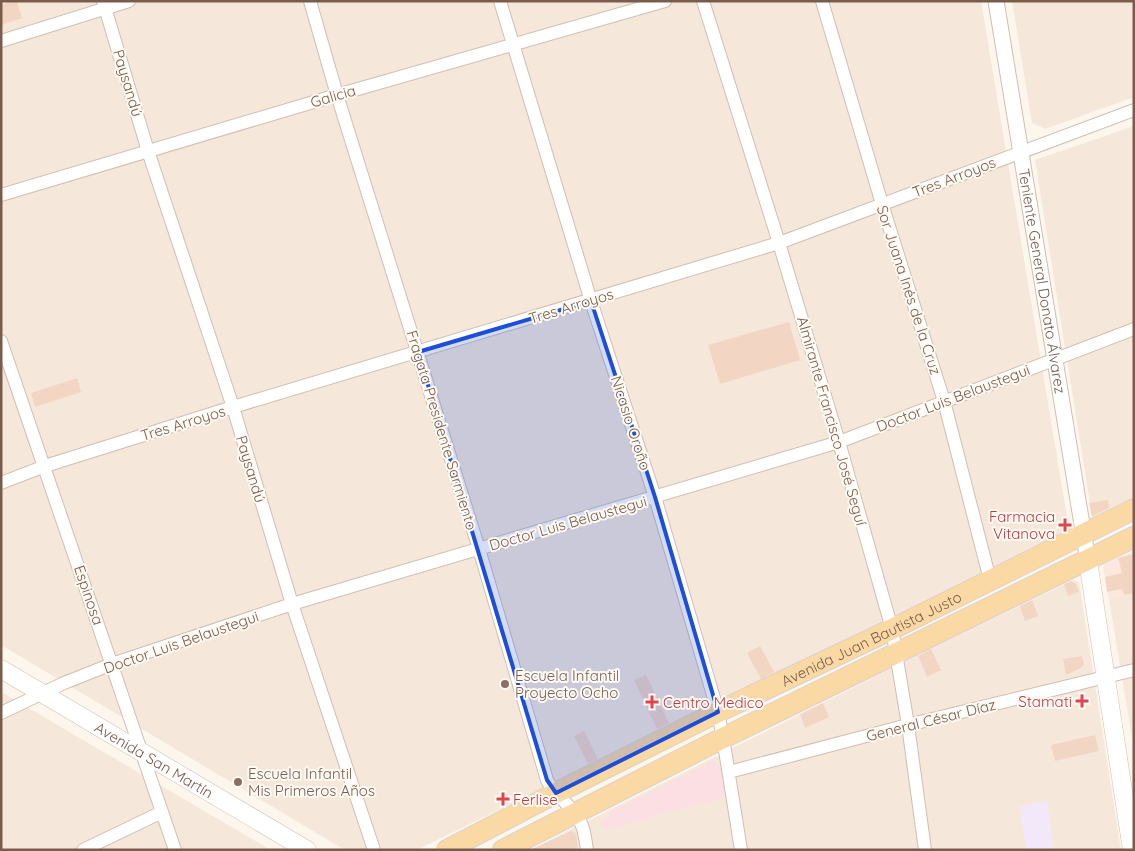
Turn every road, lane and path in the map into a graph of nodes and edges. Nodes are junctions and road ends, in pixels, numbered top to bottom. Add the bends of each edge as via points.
1 (129, 1) edge
2 (310, 1) edge
3 (500, 1) edge
4 (665, 1) edge
5 (702, 1) edge
6 (822, 1) edge
7 (996, 1) edge
8 (104, 5) edge
9 (1, 41) edge
10 (514, 45) junction
11 (337, 95) junction
12 (1134, 110) edge
13 (148, 151) junction
14 (1022, 152) junction
15 (1, 195) edge
16 (882, 204) junction
17 (779, 243) junction
18 (591, 300) junction
19 (1134, 329) edge
20 (1, 341) edge
21 (418, 352) junction
22 (1054, 358) junction
23 (944, 401) junction
24 (233, 407) junction
25 (839, 442) junction
26 (45, 466) junction
27 (1, 483) edge
28 (655, 497) junction
29 (1134, 509) edge
30 (1083, 533) junction
31 (1134, 537) edge
32 (479, 549) junction
33 (1088, 561) junction
34 (990, 580) junction
35 (292, 604) junction
36 (892, 629) junction
37 (896, 654) junction
38 (112, 664) junction
39 (1, 669) edge
40 (1134, 670) edge
41 (1106, 677) junction
42 (42, 694) junction
43 (718, 712) junction
44 (1, 713) edge
45 (908, 725) junction
46 (723, 738) junction
47 (142, 752) junction
48 (729, 772) junction
49 (556, 793) junction
50 (162, 812) junction
51 (575, 813) junction
52 (83, 850) edge
53 (175, 850) edge
54 (307, 850) edge
55 (374, 850) edge
56 (447, 850) edge
57 (503, 850) edge
58 (587, 850) edge
59 (741, 850) edge
60 (925, 850) edge
61 (1132, 850) edge

1 - 8 street
2 - 11 street, Fragata Presidente Sarmiento
3 - 10 street, Nicasio Oroño
4 - 10 street, Galicia
5 - 17 street, Almirante Francisco José Seguí
6 - 16 street, Sor Juana Inés de la Cruz
7 - 14 street, Teniente General Donato Álvarez
8 - 9 street
8 - 13 street, Paysandú
10 - 11 street, Galicia
10 - 18 street, Nicasio Oroño
11 - 13 street, Galicia
11 - 21 street, Fragata Presidente Sarmiento
12 - 14 street, Tres Arroyos
13 - 15 street, Galicia
13 - 24 street, Paysandú
14 - 16 street, Tres Arroyos
14 - 22 street, Teniente General Donato Álvarez
16 - 17 street, Tres Arroyos
16 - 23 street, Sor Juana Inés de la Cruz
17 - 18 street, Tres Arroyos
17 - 25 street, Almirante Francisco José Seguí
18 - 21 street, Tres Arroyos
18 - 28 street, Nicasio Oroño
19 - 22 street, Doctor Luis Belaustegui
20 - 26 street, Espinosa
21 - 24 street, Tres Arroyos
21 - 32 street, Fragata Presidente Sarmiento
22 - 23 street, Doctor Luis Belaustegui
22 - 30 street, Teniente General Donato Álvarez
23 - 25 street, Doctor Luis Belaustegui
23 - 34 street, Sor Juana Inés de la Cruz
24 - 26 street, Tres Arroyos
24 - 35 street, Paysandú
25 - 28 street, Doctor Luis Belaustegui
25 - 36 street, Almirante Francisco José Seguí
26 - 27 street, Tres Arroyos
26 - 38 street, Espinosa
28 - 32 street, Doctor Luis Belaustegui
28 - 43 street, Nicasio Oroño
29 - 30 main road, Avenida Juan Bautista Justo
30 - 33 street, Teniente General Donato Álvarez
30 - 34 main road, Avenida Juan Bautista Justo
31 - 33 main road, Avenida Juan Bautista Justo
32 - 35 street, Doctor Luis Belaustegui
32 - 49 street, Fragata Presidente Sarmiento via 547,780
33 - 37 main road, Avenida Juan Bautista Justo
33 - 41 main road
34 - 36 main road, Avenida Juan Bautista Justo
35 - 38 street, Doctor Luis Belaustegui
35 - 55 street, Paysandú
36 - 37 street, Almirante Francisco José Seguí
36 - 43 main road, Avenida Juan Bautista Justo
37 - 45 street, Almirante Francisco José Seguí
37 - 46 main road, Avenida Juan Bautista Justo
38 - 42 street, Doctor Luis Belaustegui
38 - 47 street, Espinosa
39 - 42 main road, Avenida San Martín
40 - 41 street, General César Díaz
41 - 45 street, General César Díaz
41 - 61 main road
42 - 44 street, Doctor Luis Belaustegui
42 - 47 main road, Avenida San Martín
43 - 46 street, Nicasio Oroño
43 - 49 main road, Avenida Juan Bautista Justo
45 - 48 street, General César Díaz
45 - 60 street, Almirante Francisco José Seguí
46 - 48 street, Nicasio Oroño
46 - 51 main road, Avenida Juan Bautista Justo
47 - 50 street, Espinosa
47 - 54 main road, Avenida San Martín
48 - 59 street, Nicasio Oroño
49 - 51 street, Fragata Presidente Sarmiento
49 - 56 main road, Avenida Juan Bautista Justo
50 - 52 street
50 - 53 street, Espinosa
51 - 57 main road, Avenida Juan Bautista Justo
51 - 58 street, Fragata Presidente Sarmiento via 583,829

